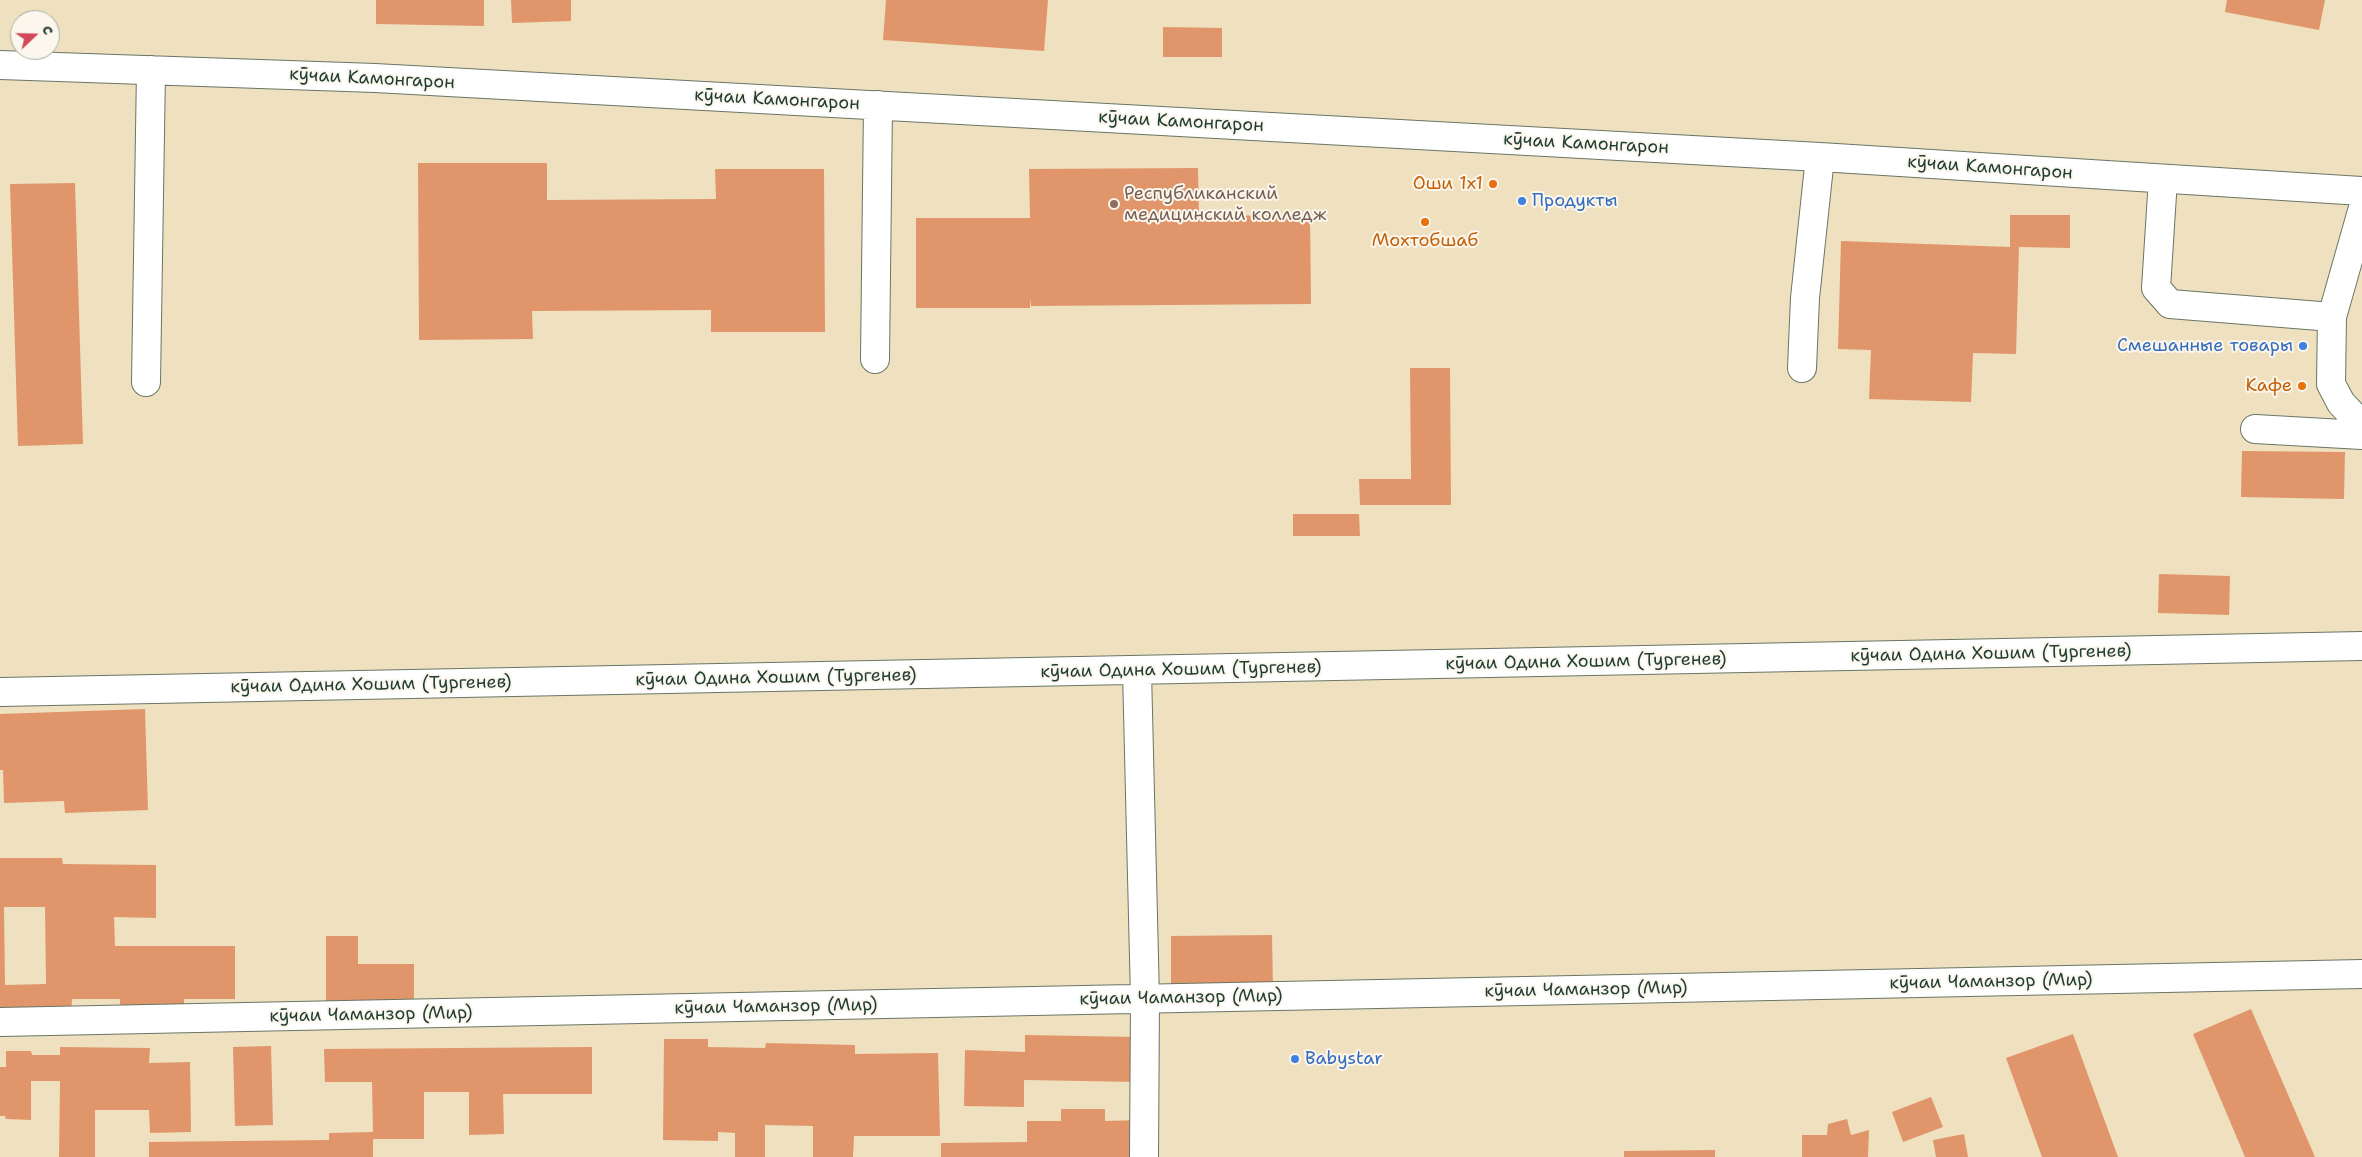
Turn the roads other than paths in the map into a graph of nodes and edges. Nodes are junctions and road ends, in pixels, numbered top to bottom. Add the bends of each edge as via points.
1 (0, 65) edge
2 (151, 70) junction
3 (878, 105) junction
4 (1820, 157) junction
5 (2163, 179) junction
6 (2362, 191) edge
7 (2362, 211) edge
8 (2332, 317) junction
9 (875, 359) dead end
10 (1802, 368) dead end
11 (146, 382) dead end
12 (2362, 425) edge
13 (2255, 429) dead end
14 (2362, 435) edge
15 (2362, 646) edge
16 (1137, 671) junction
17 (0, 692) edge
18 (2362, 974) edge
19 (1145, 999) junction
20 (0, 1022) edge
21 (1144, 1157) edge

1 - 2 street, кӯчаи Камонгарон
2 - 3 street, кӯчаи Камонгарон via 375,78
2 - 11 street
3 - 4 street, кӯчаи Камонгарон
3 - 9 street
4 - 5 street, кӯчаи Камонгарон
4 - 10 street via 1805,298
5 - 6 street, кӯчаи Камонгарон
5 - 8 street via 2156,288 2170,304
7 - 8 street
8 - 12 street via 2331,384 2342,403
13 - 14 street
15 - 16 street, кӯчаи Одина Хошим (Тургенев)
16 - 17 street, кӯчаи Одина Хошим (Тургенев)
16 - 19 street
18 - 19 street, кӯчаи Чаманзор (Мир)
19 - 20 street, кӯчаи Чаманзор (Мир)
19 - 21 street

